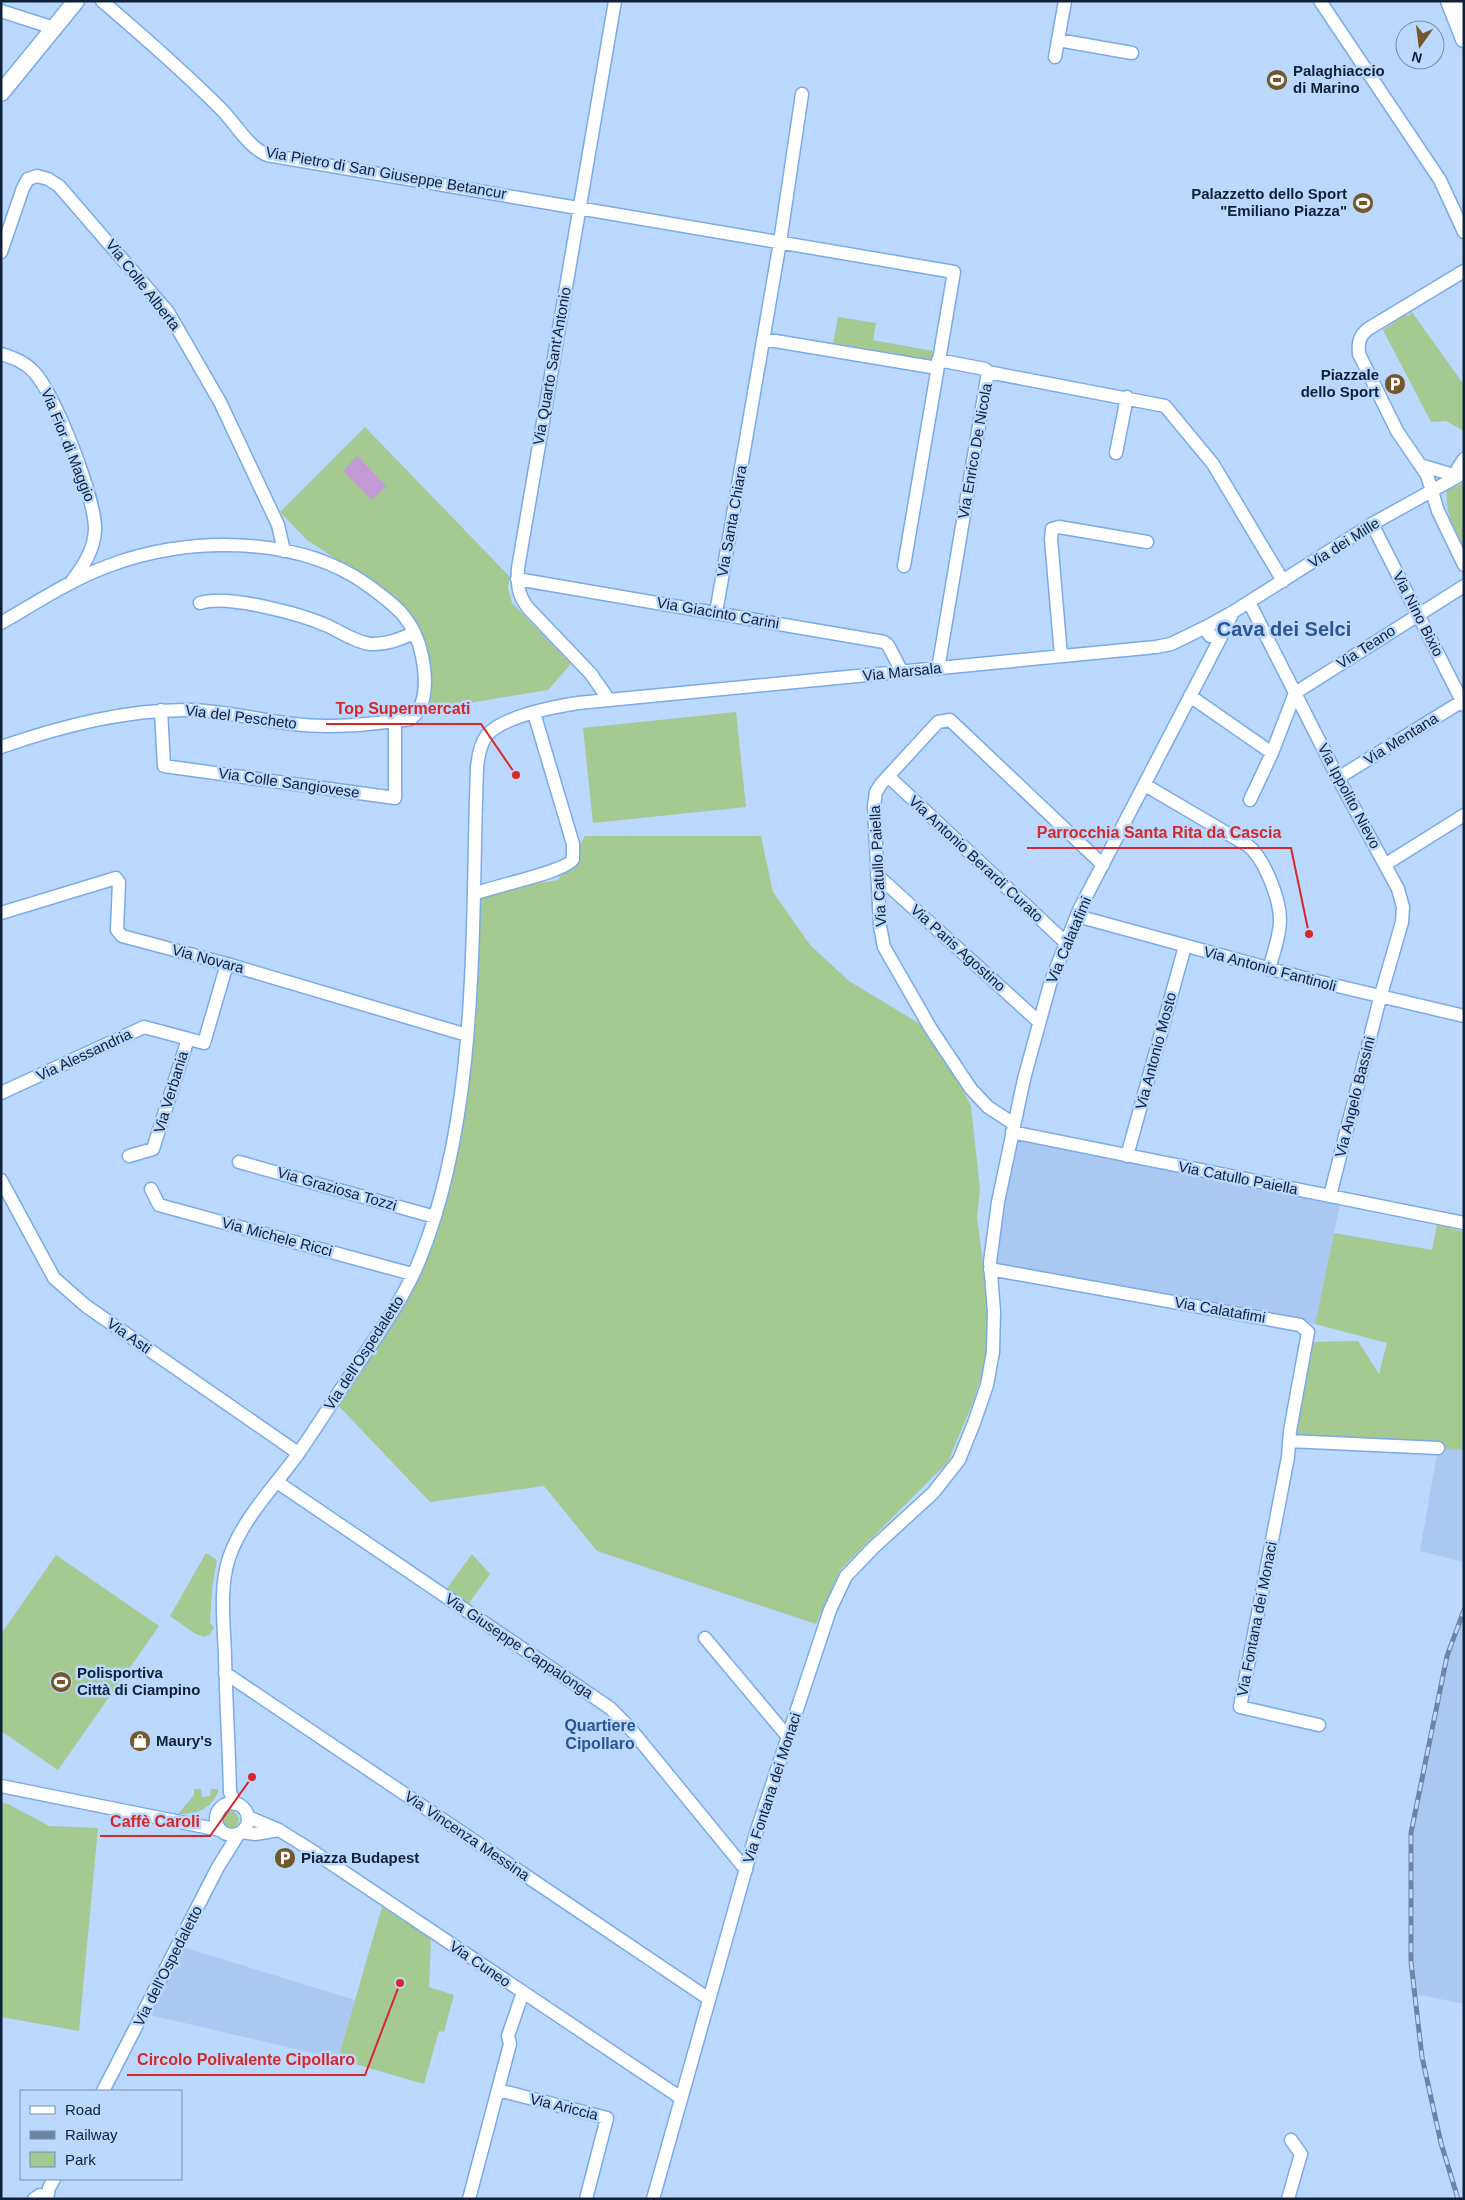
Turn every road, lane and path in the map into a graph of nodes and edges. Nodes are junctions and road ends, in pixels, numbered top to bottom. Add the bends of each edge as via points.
1 (102, 1) edge
2 (615, 1) edge
3 (1065, 1) edge
4 (1320, 1) edge
5 (1448, 1) edge
6 (1462, 1) edge
7 (72, 4) edge
8 (1464, 6) edge
9 (1, 11) edge
10 (54, 28) junction
11 (1464, 39) edge
12 (1058, 40) junction
13 (1132, 53) dead end
14 (1056, 57) dead end
15 (1, 93) edge
16 (802, 94) dead end
17 (579, 207) junction
18 (1464, 232) edge
19 (780, 242) junction
20 (1, 252) edge
21 (1464, 271) edge
22 (763, 339) junction
23 (1, 354) edge
24 (937, 364) junction
25 (988, 372) junction
26 (1127, 397) junction
27 (1116, 453) dead end
28 (1464, 459) edge
29 (1420, 465) junction
30 (1460, 474) edge
31 (1432, 491) junction
32 (1372, 524) junction
33 (1147, 542) dead end
34 (284, 551) junction
35 (1464, 565) edge
36 (904, 566) dead end
37 (517, 579) junction
38 (1283, 581) junction
39 (71, 583) junction
40 (1464, 586) edge
41 (1250, 602) junction
42 (200, 603) dead end
43 (716, 613) junction
44 (1417, 614) junction
45 (1, 623) edge
46 (414, 633) junction
47 (1213, 633) junction
48 (1061, 656) junction
49 (938, 669) junction
50 (902, 672) junction
51 (1295, 693) junction
52 (1190, 696) junction
53 (609, 700) junction
54 (1463, 702) edge
55 (161, 710) junction
56 (534, 713) junction
57 (395, 721) junction
58 (1, 746) edge
59 (1272, 753) junction
60 (888, 776) junction
61 (1338, 778) junction
62 (1145, 785) junction
63 (1250, 800) dead end
64 (1464, 815) edge
65 (1386, 864) junction
66 (1104, 865) junction
67 (877, 875) junction
68 (474, 894) junction
69 (1, 913) edge
70 (1077, 916) junction
71 (1065, 942) junction
72 (1185, 946) junction
73 (227, 964) junction
74 (1269, 969) junction
75 (1380, 998) junction
76 (1464, 1016) edge
77 (1039, 1022) junction
78 (468, 1035) junction
79 (188, 1039) junction
80 (1, 1093) edge
81 (1013, 1128) junction
82 (129, 1156) dead end
83 (1127, 1156) junction
84 (240, 1162) dead end
85 (1, 1180) edge
86 (151, 1189) dead end
87 (1330, 1196) junction
88 (435, 1217) junction
89 (1464, 1223) edge
90 (990, 1269) junction
91 (412, 1274) junction
92 (974, 1423) joint
93 (1289, 1441) junction
94 (1438, 1448) dead end
95 (298, 1453) junction
96 (277, 1482) junction
97 (1278, 1510) joint
98 (705, 1638) dead end
99 (225, 1673) junction
100 (1319, 1726) dead end
101 (788, 1737) junction
102 (1, 1786) edge
103 (233, 1798) junction
104 (220, 1809) junction
105 (248, 1816) junction
106 (189, 1824) junction
107 (279, 1830) junction
108 (222, 1832) junction
109 (240, 1834) junction
110 (218, 1866) junction
111 (746, 1870) junction
112 (521, 1998) dead end
113 (710, 2000) junction
114 (104, 2090) edge
115 (498, 2090) junction
116 (681, 2098) junction
117 (1291, 2140) dead end
118 (469, 2199) edge
119 (586, 2199) edge
120 (654, 2199) edge
121 (1288, 2199) edge

1 - 17 street, Via Pietro di San Giuseppe Betancur via 174,62 263,153
2 - 17 street, Via Quarto Sant'Antonio
3 - 12 street
4 - 18 street via 1440,180
5 - 11 main road
6 - 8 main road
7 - 10 main road
9 - 10 street
10 - 15 main road
12 - 13 street
12 - 14 street
16 - 19 street, Via Santa Chiara
17 - 19 street, Via Pietro di San Giuseppe Betancur
17 - 37 street, Via Quarto Sant'Antonio
19 - 22 street, Via Santa Chiara
19 - 24 street, Via Pietro di San Giuseppe Betancur via 954,272
20 - 34 street, Via Colle Alberta via 28,179 37,176 48,178 69,196 157,297 178,327 220,402 278,525
21 - 29 street via 1368,329 1360,339 1359,354 1397,431
22 - 24 street
22 - 43 street, Via Santa Chiara
23 - 39 street, Via Fior di Maggio via 26,365 44,384 92,498 94,542
24 - 25 street
24 - 36 street
25 - 26 street, Via Enrico De Nicola
25 - 49 street, Via Enrico De Nicola
26 - 27 street
26 - 38 street, Via Enrico De Nicola via 1159,403 1172,412 1213,464
28 - 30 street via 1458,468
29 - 30 street
29 - 31 street
30 - 31 street, Via dei Mille
31 - 32 street, Via dei Mille
31 - 35 street
32 - 38 street, Via dei Mille
32 - 44 street, Via Nino Bixio
33 - 48 street via 1059,527 1052,529
34 - 39 street via 227,546 186,547 121,561
34 - 46 street via 310,556 359,579 396,606
37 - 43 street, Via Giacinto Carini
37 - 53 street, Via Quarto Sant'Antonio via 519,592 528,608 591,674
38 - 41 street, Via dei Mille
39 - 45 street
40 - 44 street, Via Teano
41 - 47 street, Via dei Mille via 1233,612
41 - 51 street, Via Ippolito Nievo
42 - 46 street via 224,602 280,610 311,619 366,644 388,643
43 - 50 street, Via Giacinto Carini via 885,642
44 - 51 street, Via Teano
44 - 54 street, Via Nino Bixio
46 - 57 street, Via del Pescheto via 421,651 424,689 418,714 411,719
47 - 48 street, Via Marsala via 1194,634 1156,647
47 - 52 street, Via Calatafimi
48 - 49 street, Via Marsala
49 - 50 street, Via Marsala
50 - 53 street, Via Marsala
51 - 59 street
51 - 61 street, Via Ippolito Nievo
52 - 59 street
52 - 62 street, Via Calatafimi
53 - 56 street, Via dell'Ospedaletto
54 - 61 street, Via Mentana
55 - 57 street, Via del Pescheto via 194,710 295,724 338,726
55 - 57 street, Via Colle Sangiovese via 164,766 395,798
55 - 58 street, Via del Pescheto via 93,720
56 - 68 street, Via dell'Ospedaletto via 493,730 479,752
56 - 68 street via 573,844 573,859 562,868
59 - 63 street
60 - 66 street, Via Catullo Paiella via 938,722 953,721
60 - 67 street, Via Catullo Paiella via 874,799
60 - 71 street, Via Antonio Berardi Curato
61 - 65 street, Via Ippolito Nievo
62 - 66 street, Via Calatafimi
62 - 74 street via 1247,845 1260,856 1280,915
64 - 65 street
65 - 75 street, Via Ippolito Nievo via 1400,892 1404,912
66 - 70 street, Via Calatafimi
67 - 77 street, Via Paris Agostino
67 - 81 street, Via Catullo Paiella via 880,930 889,957 970,1089
68 - 78 street, Via dell'Ospedaletto
69 - 73 street, Via Novara via 116,878 119,882 117,930 122,936
70 - 71 street, Via Calatafimi
70 - 72 street, Via Antonio Fantinoli
71 - 77 street, Via Calatafimi
72 - 74 street, Via Antonio Fantinoli
72 - 83 street, Via Antonio Mosto
73 - 78 street, Via Novara
73 - 79 street, Via Alessandria via 206,1041
74 - 75 street, Via Antonio Fantinoli
75 - 76 street, Via Antonio Fantinoli
75 - 87 street, Via Angelo Bassini
77 - 81 street, Via Calatafimi
78 - 88 street, Via dell'Ospedaletto via 452,1149
79 - 80 street, Via Alessandria via 142,1028
79 - 82 street, Via Verbania via 154,1149
81 - 83 street, Via Catullo Paiella
81 - 90 street, Via Calatafimi via 998,1202
83 - 87 street, Via Catullo Paiella
84 - 88 street, Via Graziosa Tozzi
85 - 95 street, Via Asti via 52,1276 86,1306
86 - 91 street, Via Michele Ricci via 159,1205
87 - 89 street, Via Catullo Paiella
88 - 91 street, Via dell'Ospedaletto
90 - 92 street, Via Calatafimi via 993,1352 987,1385
90 - 93 street, Via Calatafimi via 1300,1325 1308,1332 1308,1342
91 - 95 street, Via dell'Ospedaletto via 391,1315
92 - 101 street, Via Fontana dei Monaci via 959,1460 933,1493 846,1576 830,1610
93 - 94 street
93 - 97 street, Via Calatafimi
95 - 96 street, Via dell'Ospedaletto
96 - 99 street, Via dell'Ospedaletto via 236,1541 228,1559 223,1611
96 - 111 street, Via Giuseppe Cappalonga via 610,1708
97 - 100 street, Via Fontana dei Monaci via 1240,1707
98 - 101 street
99 - 103 street, Via dell'Ospedaletto
99 - 113 street, Via Vincenza Messina
101 - 111 street, Via Fontana dei Monaci
102 - 106 street
103 - 104 street
103 - 105 street
104 - 106 street
104 - 108 street via 216,1822
105 - 107 street, Via Cuneo
105 - 109 street via 247,1826
106 - 108 street
107 - 109 street
107 - 116 street, Via Cuneo
108 - 109 street
108 - 110 street, Via dell'Ospedaletto
109 - 110 street, Via dell'Ospedaletto
110 - 114 street, Via dell'Ospedaletto
111 - 113 street, Via Fontana dei Monaci
112 - 115 street via 508,2036 510,2044
113 - 116 street, Via Fontana dei Monaci
115 - 118 street
115 - 119 street, Via Ariccia via 607,2118
116 - 120 street, Via Fontana dei Monaci
117 - 121 street via 1301,2154

